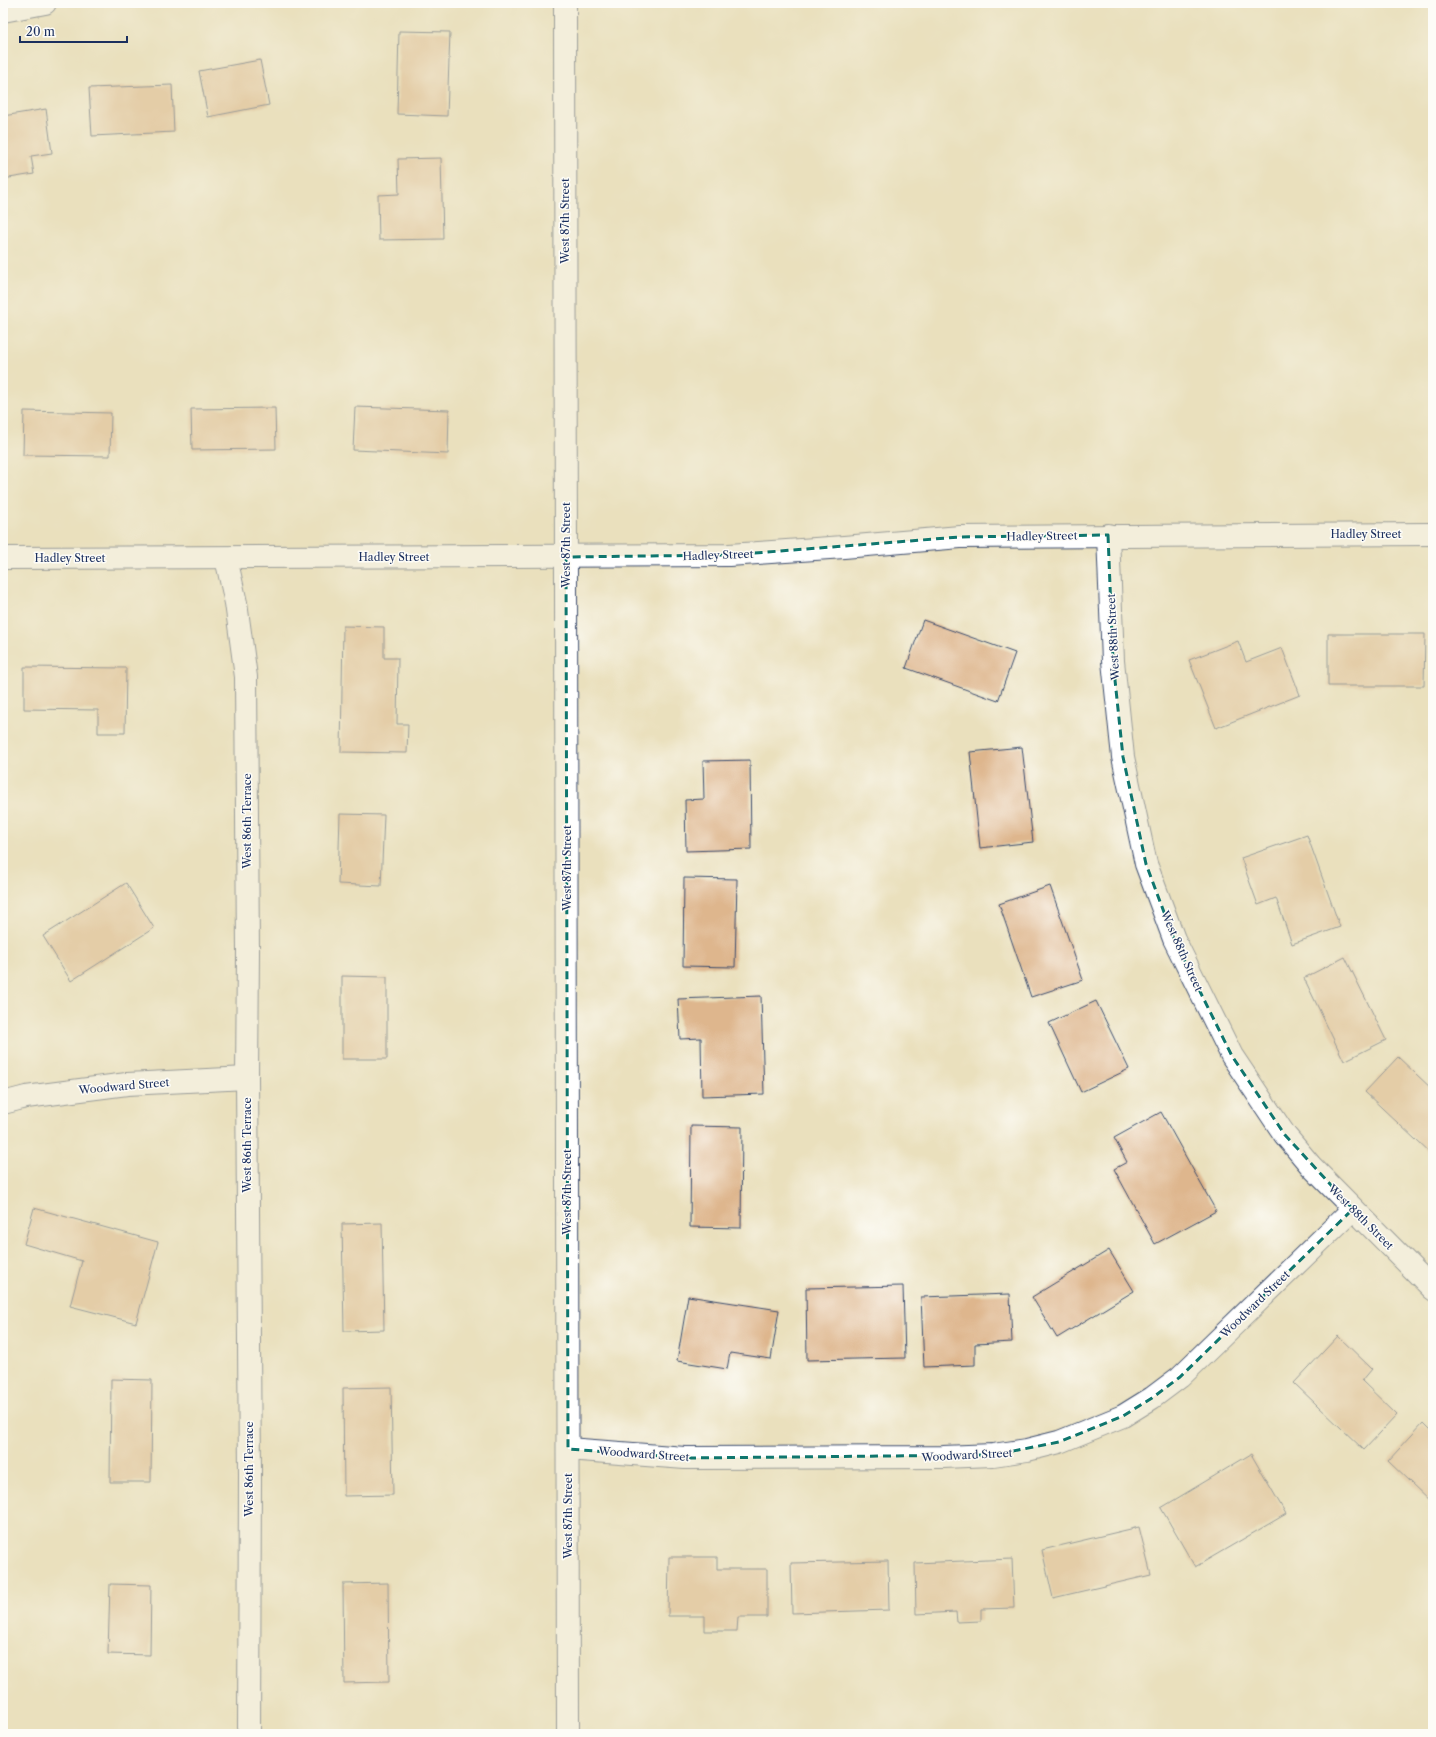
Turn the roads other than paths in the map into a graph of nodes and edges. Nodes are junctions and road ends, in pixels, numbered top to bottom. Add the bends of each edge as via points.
1 (45, 3) edge
2 (565, 3) edge
3 (3, 11) edge
4 (1433, 534) edge
5 (1108, 535) junction
6 (566, 557) junction
7 (3, 558) edge
8 (226, 558) junction
9 (247, 1078) junction
10 (3, 1103) edge
11 (1353, 1209) junction
12 (1433, 1289) edge
13 (568, 1448) junction
14 (249, 1734) edge
15 (568, 1734) edge

1 - 3 street
2 - 6 street, West 87th Street
4 - 5 street, Hadley Street
5 - 6 street, Hadley Street via 960,537 729,555
5 - 11 street, West 88th Street via 1113,662 1123,757 1149,871 1174,939 1232,1056 1285,1135
6 - 8 street, Hadley Street
6 - 13 street, West 87th Street
7 - 8 street, Hadley Street
8 - 9 street, West 86th Terrace via 236,603 246,677
9 - 10 street, Woodward Street via 127,1084 26,1097
9 - 14 street, West 86th Terrace
11 - 12 street, West 88th Street
11 - 13 street, Woodward Street via 1180,1377 1123,1416 1059,1442 993,1455 943,1457 685,1458
13 - 15 street, West 87th Street

